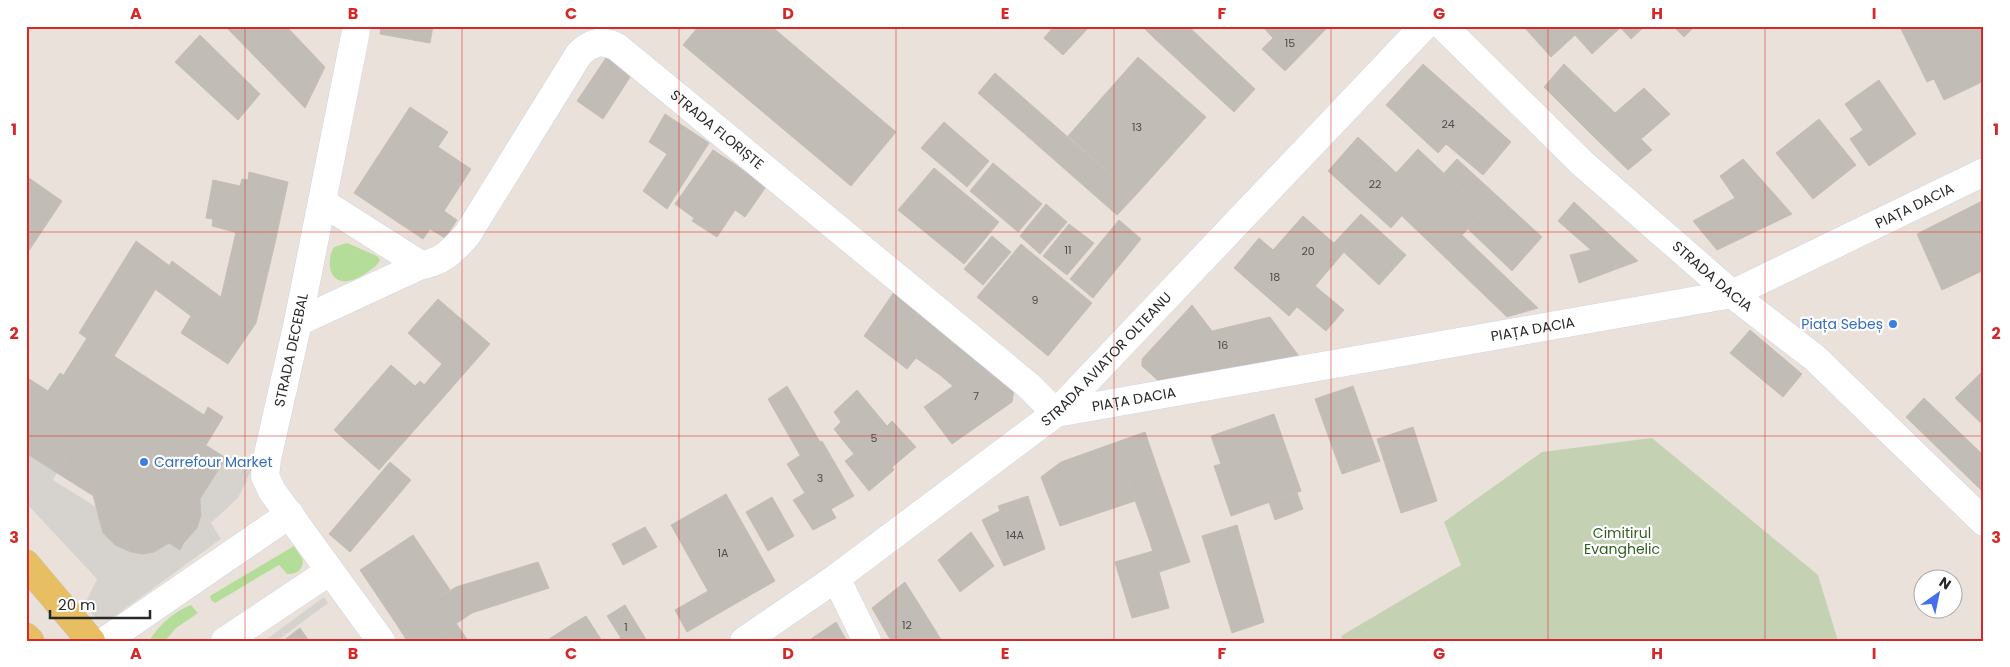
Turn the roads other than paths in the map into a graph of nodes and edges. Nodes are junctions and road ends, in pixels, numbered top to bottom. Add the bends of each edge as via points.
1 (357, 26) edge
2 (1424, 26) edge
3 (1443, 26) edge
4 (1984, 172) edge
5 (322, 202) junction
6 (421, 265) junction
7 (1732, 294) junction
8 (298, 322) junction
9 (1056, 413) junction
10 (290, 514) junction
11 (1984, 522) edge
12 (26, 564) edge
13 (330, 571) junction
14 (836, 578) junction
15 (26, 637) edge
16 (30, 641) edge
17 (92, 641) edge
18 (105, 641) edge
19 (225, 641) edge
20 (381, 641) edge
21 (744, 641) edge
22 (867, 641) edge

1 - 5 street, STRADA DECEBAL
2 - 9 street, STRADA AVIATOR OLTEANU
3 - 7 street, STRADA DACIA via 1582,163
4 - 7 street, PIAȚA DACIA
5 - 6 street
5 - 8 street, STRADA DECEBAL
6 - 8 street, STRADA FLORIȘTE
6 - 9 street, STRADA FLORIȘTE via 434,264 448,255 467,235 580,54 588,45 607,42 1006,367
7 - 9 street, PIAȚA DACIA
7 - 11 street, STRADA DACIA via 1815,358
8 - 10 street, STRADA DECEBAL via 266,459 265,476
9 - 14 street, STRADA AVIATOR OLTEANU
10 - 13 street, STRADA DECEBAL
10 - 18 street
12 - 17 main road
13 - 19 street
13 - 20 street, STRADA DECEBAL
14 - 21 street, STRADA AVIATOR OLTEANU
14 - 22 street
15 - 16 main road

